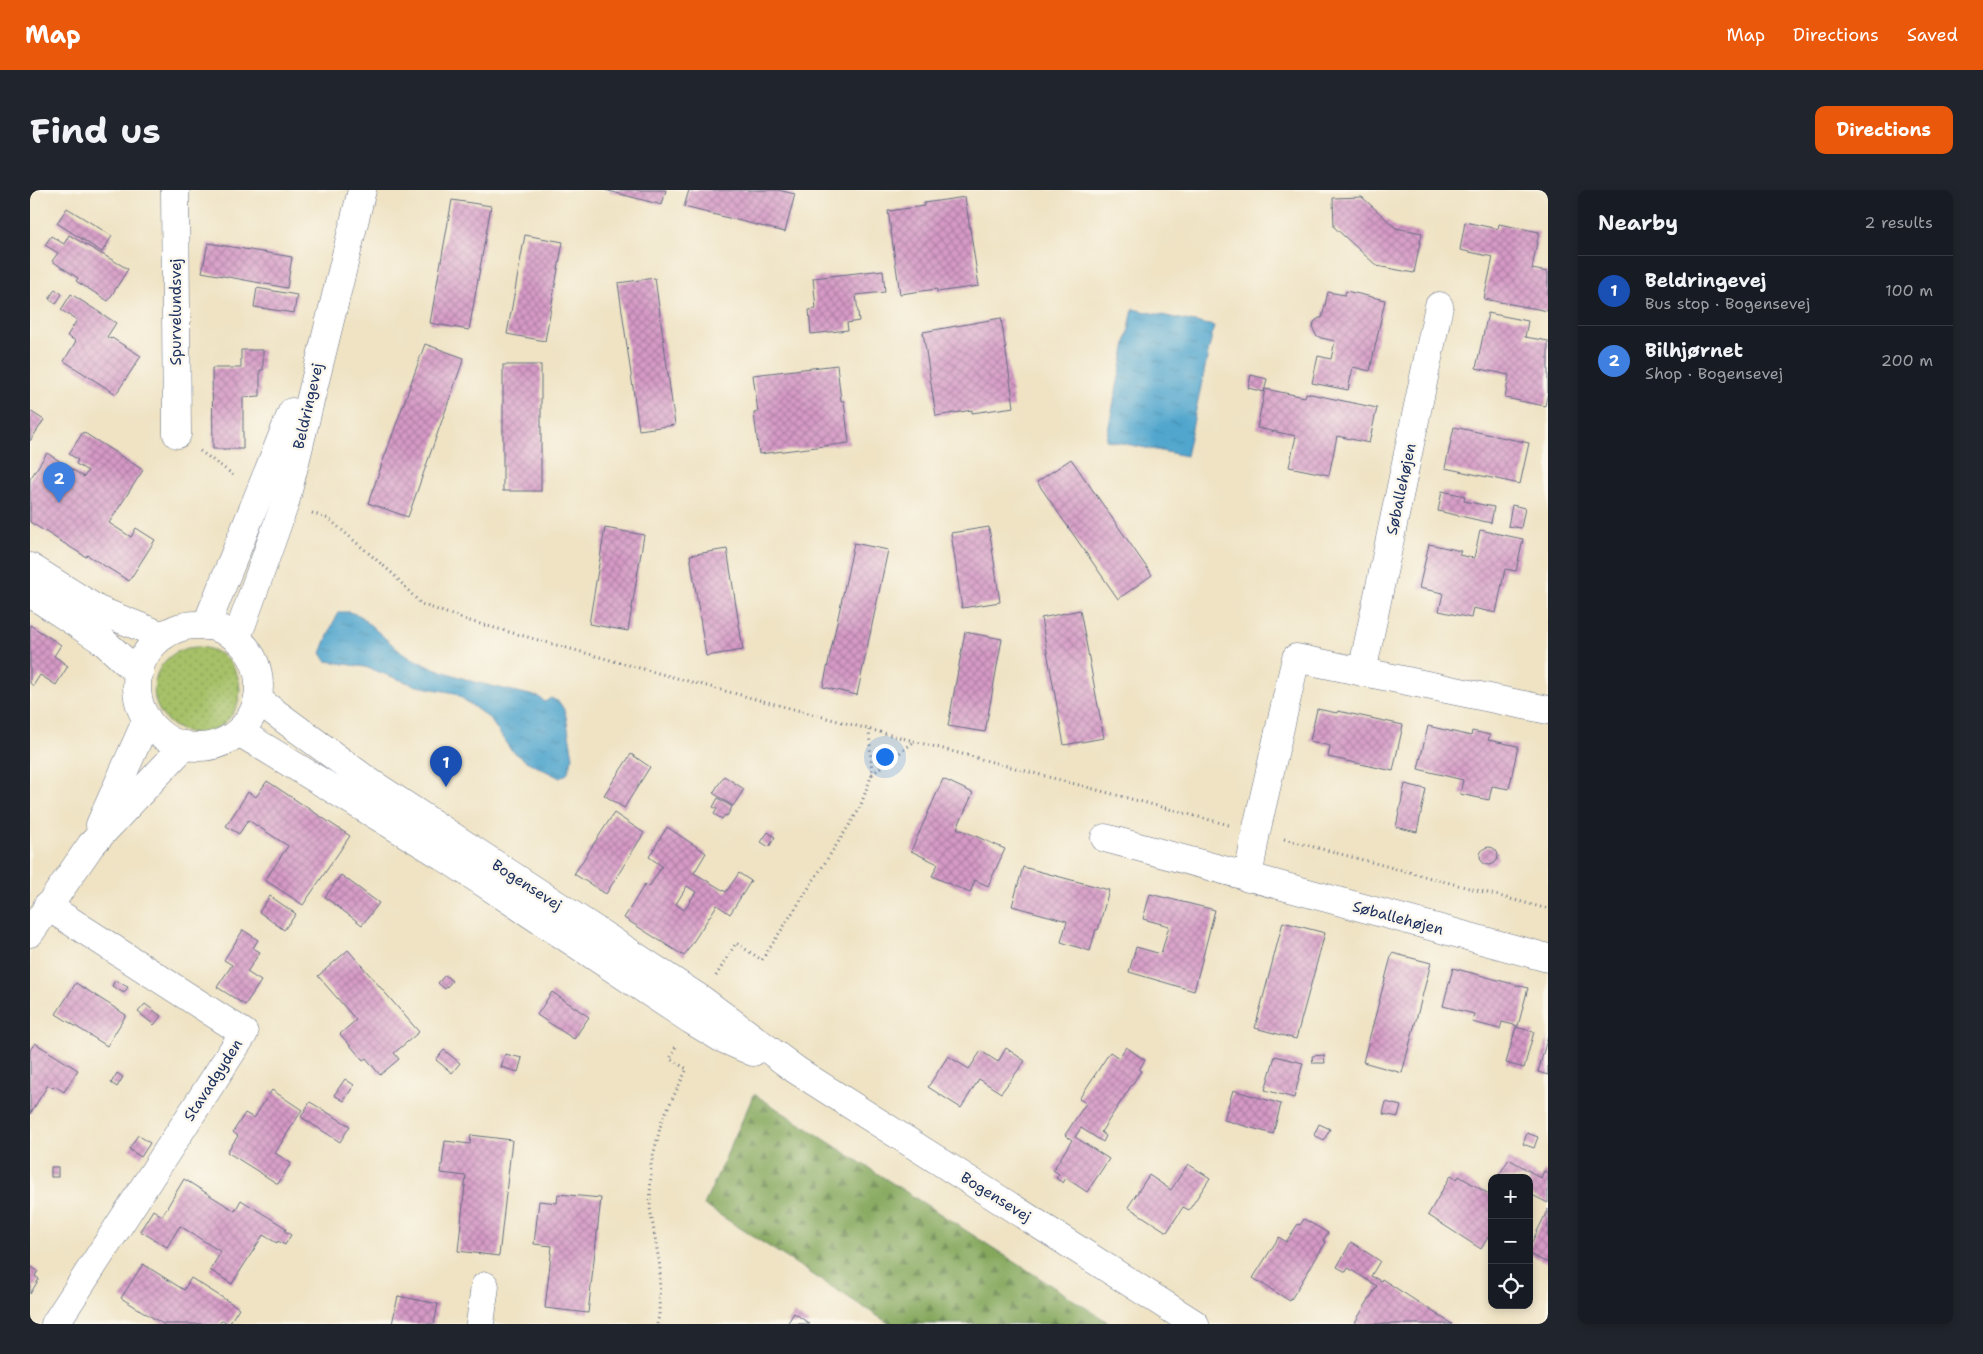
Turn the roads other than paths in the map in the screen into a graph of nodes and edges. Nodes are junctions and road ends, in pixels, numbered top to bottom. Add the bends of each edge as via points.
1 (175, 190) edge
2 (362, 190) edge
3 (1439, 306) dead end
4 (177, 434) road end
5 (273, 498) junction
6 (30, 566) edge
7 (30, 593) edge
8 (206, 626) junction
9 (163, 636) junction
10 (237, 638) junction
11 (1362, 672) junction
12 (139, 674) junction
13 (258, 700) junction
14 (1548, 710) edge
15 (147, 719) junction
16 (239, 732) junction
17 (185, 745) junction
18 (1105, 838) dead end
19 (91, 845) junction
20 (1248, 878) junction
21 (47, 906) junction
22 (30, 933) edge
23 (1548, 958) edge
24 (796, 1070) junction
25 (485, 1286) dead end
26 (55, 1324) edge
27 (480, 1324) edge
28 (1195, 1324) edge

1 - 4 street, Spurvelundsvej
2 - 5 street, Beldringevej via 330,315
3 - 11 street, Søballehøjen
5 - 8 street, Beldringevej via 254,507
5 - 10 street, Beldringevej
6 - 9 street via 98,610
7 - 12 street via 103,641
8 - 9 street via 176,629
8 - 10 street
9 - 12 street via 143,660
10 - 13 street via 254,662 259,681
11 - 14 street
11 - 20 street via 1296,658
12 - 15 street via 138,690
13 - 16 street via 251,717
13 - 24 street, Bogensevej via 368,781 702,1000
15 - 17 street via 170,740
15 - 19 street
16 - 17 street via 222,742 204,746
16 - 24 street, Bogensevej via 443,856 691,1020 721,1038
17 - 19 street
18 - 20 street, Søballehøjen
19 - 21 street
20 - 23 street, Søballehøjen
21 - 22 street
21 - 26 street, Stavadgyden via 244,1033
24 - 28 street, Bogensevej
25 - 27 street

